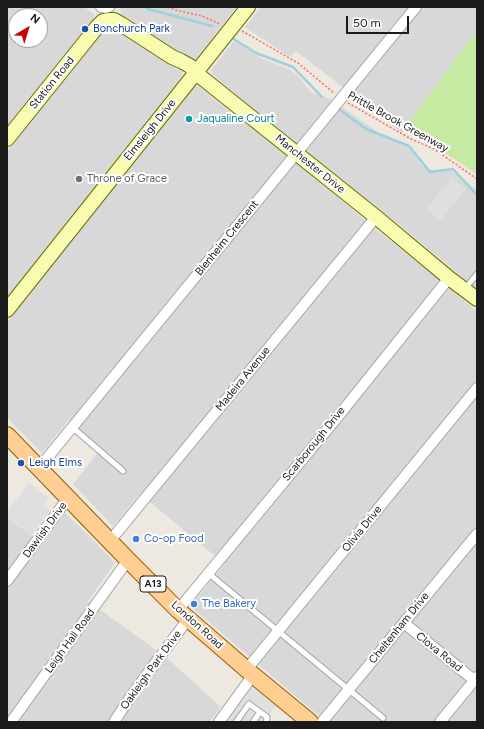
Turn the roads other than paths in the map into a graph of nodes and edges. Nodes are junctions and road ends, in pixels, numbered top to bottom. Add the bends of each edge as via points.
1 (101, 7) edge
2 (109, 7) edge
3 (248, 7) edge
4 (416, 7) edge
5 (97, 27) joint
6 (196, 73) junction
7 (7, 139) edge
8 (296, 154) junction
9 (376, 217) junction
10 (477, 274) edge
11 (449, 278) junction
12 (464, 290) junction
13 (477, 300) edge
14 (7, 310) edge
15 (477, 388) edge
16 (72, 427) junction
17 (7, 435) edge
18 (39, 468) junction
19 (123, 471) dead end
20 (68, 498) junction
21 (477, 534) edge
22 (110, 541) junction
23 (128, 560) junction
24 (208, 573) junction
25 (7, 581) edge
26 (183, 614) junction
27 (404, 623) junction
28 (278, 631) junction
29 (250, 672) junction
30 (476, 678) edge
31 (349, 689) junction
32 (260, 712) junction
33 (383, 718) dead end
34 (11, 722) edge
35 (114, 722) edge
36 (219, 722) edge
37 (236, 722) edge
38 (252, 722) edge
39 (266, 722) edge
40 (310, 722) edge
41 (322, 722) edge
42 (440, 722) edge

1 - 2 street
3 - 6 street, Elmsleigh Drive
4 - 8 street, Blenheim Crescent
5 - 6 street, Manchester Drive via 103,22 114,20 190,66
5 - 7 street, Station Road
6 - 8 street, Manchester Drive
6 - 14 street, Elmsleigh Drive
8 - 9 street, Manchester Drive
8 - 16 street, Blenheim Crescent
9 - 11 street, Manchester Drive
9 - 22 street, Madeira Avenue
10 - 12 lane
11 - 12 street, Manchester Drive
11 - 24 street, Scarborough Drive
12 - 13 street, Manchester Drive
15 - 28 street, Olivia Drive
16 - 18 street, Blenheim Crescent
16 - 19 lane
17 - 18 main road, London Road / A13
18 - 20 main road, London Road / A13
20 - 22 main road, London Road / A13
20 - 25 street, Dawlish Drive
21 - 27 street, Cheltenham Drive
22 - 23 main road, London Road / A13
23 - 26 main road, London Road / A13
23 - 34 street, Leigh Hall Road
24 - 26 street, Scarborough Drive
24 - 28 lane
26 - 29 main road, London Road / A13
26 - 35 street, Oakleigh Park Drive
27 - 30 street, Clova Road
27 - 31 street, Cheltenham Drive
28 - 29 street, Olivia Drive
28 - 31 lane
29 - 36 street, Olivia Drive
29 - 40 main road, London Road / A13
30 - 42 street
31 - 33 lane
31 - 41 street, Cheltenham Drive
32 - 37 lane via 249,704
32 - 38 lane
32 - 39 lane via 267,717

